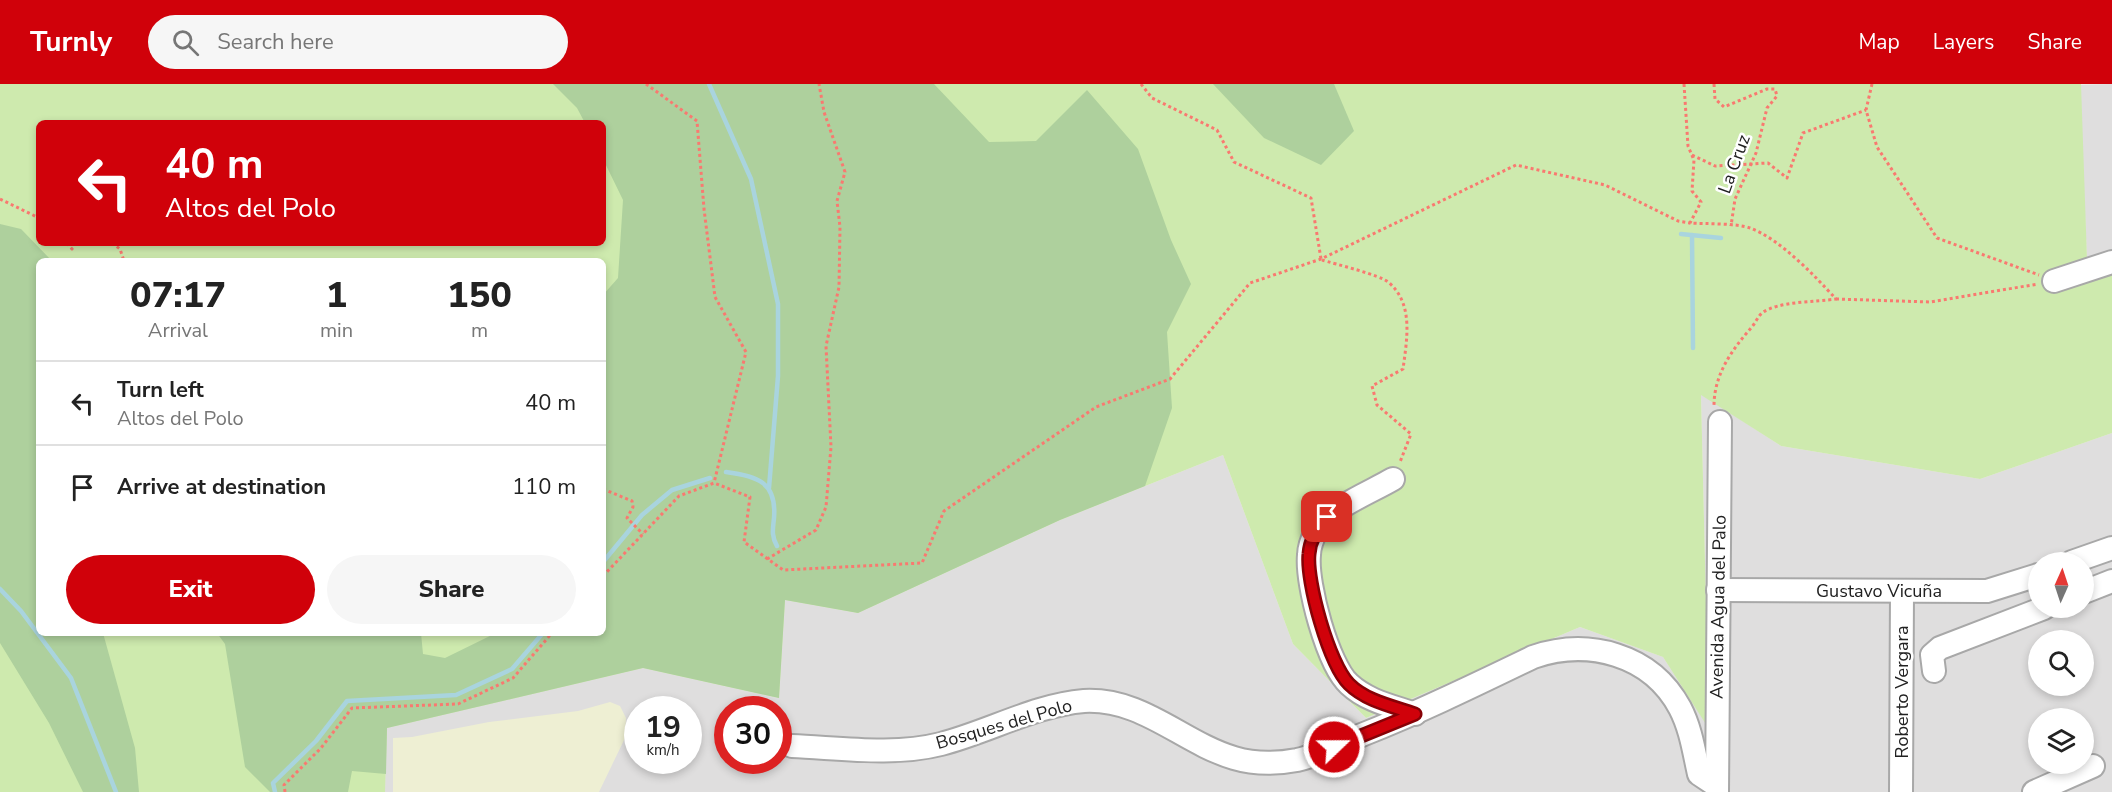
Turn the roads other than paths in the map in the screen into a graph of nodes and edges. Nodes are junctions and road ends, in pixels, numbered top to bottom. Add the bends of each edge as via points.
1 (2112, 262) edge
2 (2054, 281) road end
3 (1717, 417) road end
4 (1393, 479) road end
5 (2112, 548) edge
6 (2094, 554) edge
7 (2028, 579) edge
8 (2112, 581) edge
9 (2094, 588) edge
10 (1718, 590) junction
11 (1902, 592) junction
12 (2028, 614) edge
13 (1934, 671) dead end
14 (1415, 714) junction
15 (792, 746) dead end
16 (2083, 777) edge
17 (1717, 789) edge
18 (1901, 792) edge
19 (2034, 792) edge

1 - 2 street
3 - 10 street, Avenida Agua del Palo
4 - 14 street via 1327,517 1313,536 1308,562 1331,656 1341,675 1366,696
5 - 6 street
7 - 11 street, Gustavo Vicuña via 1987,591
8 - 9 street
10 - 11 street, Gustavo Vicuña
10 - 17 street, Avenida Agua del Palo
11 - 18 street, Roberto Vergara
12 - 13 street via 1940,648 1932,656
14 - 15 street, Bosques del Polo via 1313,756 1281,762 1236,758 1140,711 1101,701 1051,708 939,745 886,749
14 - 17 street, Bosques del Polo via 1548,652 1580,648 1612,653 1641,666 1665,687 1686,722 1699,774
16 - 19 street

